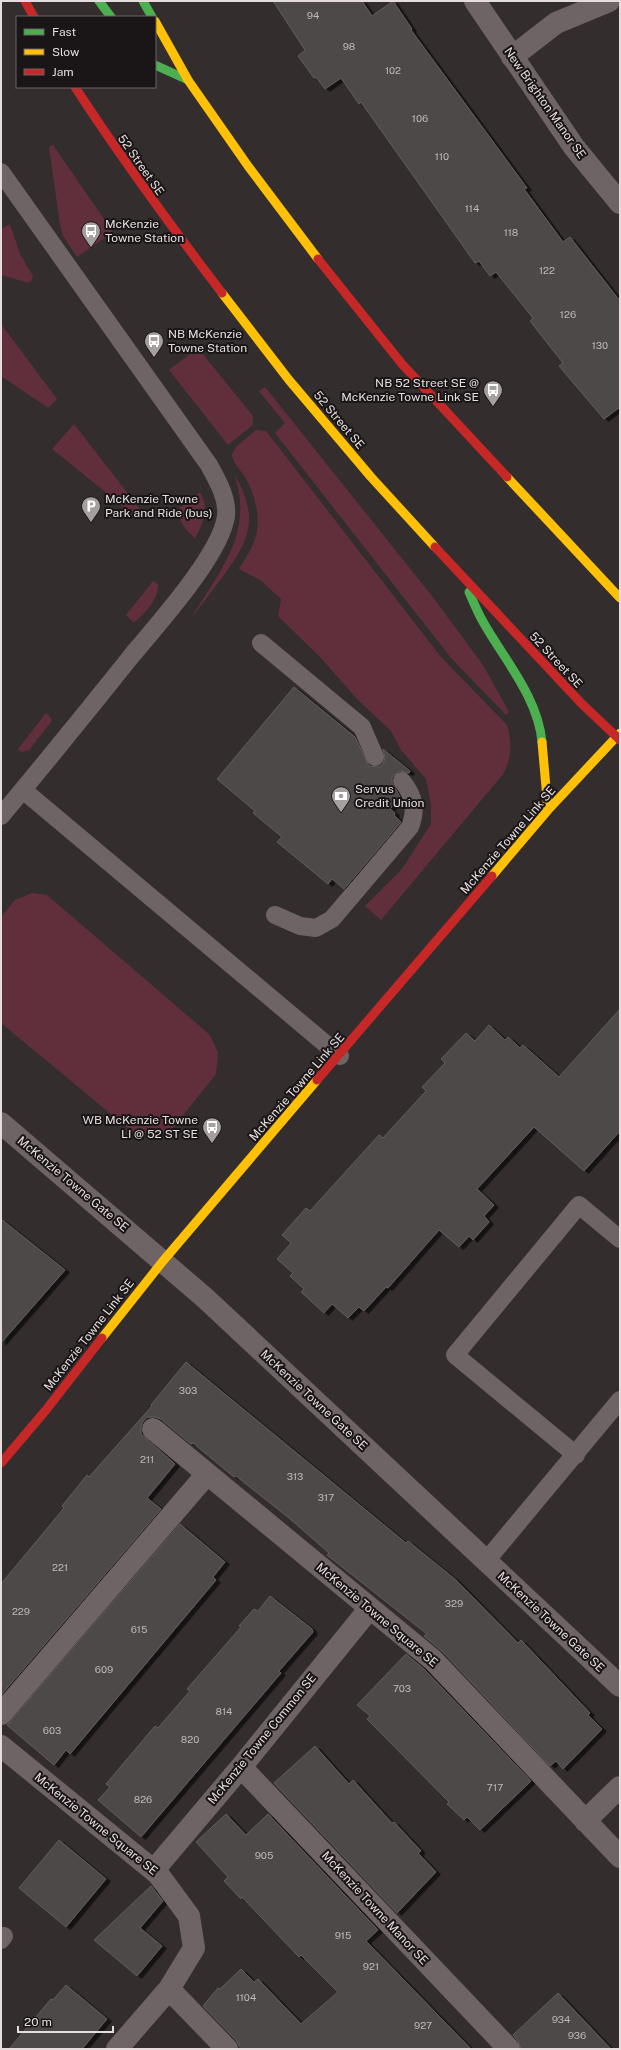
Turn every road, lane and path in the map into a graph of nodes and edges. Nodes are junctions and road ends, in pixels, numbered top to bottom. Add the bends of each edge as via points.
1 (25, 1) edge
2 (99, 1) edge
3 (143, 1) edge
4 (475, 1) edge
5 (609, 1) edge
6 (33, 16) edge
7 (110, 16) edge
8 (151, 16) edge
9 (156, 23) edge
10 (512, 57) junction
11 (156, 65) edge
12 (188, 80) junction
13 (76, 88) edge
14 (1, 172) edge
15 (620, 203) edge
16 (463, 578) junction
17 (620, 598) edge
18 (261, 643) dead end
19 (619, 737) edge
20 (375, 757) dead end
21 (402, 781) dead end
22 (23, 790) junction
23 (548, 810) junction
24 (1, 816) edge
25 (275, 915) dead end
26 (340, 1056) junction
27 (1, 1123) edge
28 (620, 1239) edge
29 (163, 1261) junction
30 (620, 1400) edge
31 (153, 1429) dead end
32 (576, 1455) junction
33 (1, 1463) edge
34 (207, 1474) junction
35 (486, 1561) junction
36 (370, 1608) junction
37 (620, 1686) edge
38 (1, 1714) edge
39 (1, 1746) edge
40 (241, 1767) junction
41 (620, 1787) edge
42 (585, 1821) junction
43 (620, 1857) edge
44 (154, 1870) junction
45 (169, 1989) junction
46 (117, 2049) edge
47 (227, 2049) edge
48 (508, 2049) edge

1 - 6 main road
2 - 7 main road
3 - 8 main road
4 - 10 street, New Brighton Manor SE
5 - 10 street via 556,23
9 - 12 main road
10 - 15 street, New Brighton Manor SE via 574,147
11 - 12 main road
12 - 17 main road via 248,166 334,280 402,364
13 - 16 main road, 52 Street SE via 160,212 289,380 371,477
14 - 22 lane via 209,465 222,490 226,516 218,542 191,582
16 - 19 main road, 52 Street SE via 581,703
16 - 23 main road via 481,619 530,700 541,728
18 - 20 lane via 362,727
19 - 23 main road, McKenzie Towne Link SE
21 - 25 lane via 411,792 414,804 414,817 410,827 332,918 316,928 300,926
22 - 24 lane
22 - 26 lane
23 - 26 main road, McKenzie Towne Link SE
26 - 29 main road, McKenzie Towne Link SE
27 - 29 street, McKenzie Towne Gate SE
28 - 32 lane via 579,1205 455,1355
29 - 33 main road, McKenzie Towne Link SE
29 - 35 street, McKenzie Towne Gate SE
30 - 32 lane
31 - 34 street, McKenzie Towne Square SE
32 - 35 lane
34 - 36 street, McKenzie Towne Square SE
34 - 38 street
35 - 37 street, McKenzie Towne Gate SE
36 - 40 street, McKenzie Towne Common SE
36 - 42 street, McKenzie Towne Square SE via 433,1660
39 - 44 street, McKenzie Towne Square SE
40 - 44 street, McKenzie Towne Common SE
40 - 48 street, McKenzie Towne Manor SE
41 - 42 street
42 - 43 street, McKenzie Towne Square SE
44 - 45 street, McKenzie Towne Square SE via 189,1916 194,1948
45 - 46 street, McKenzie Towne Square SE
45 - 47 street

